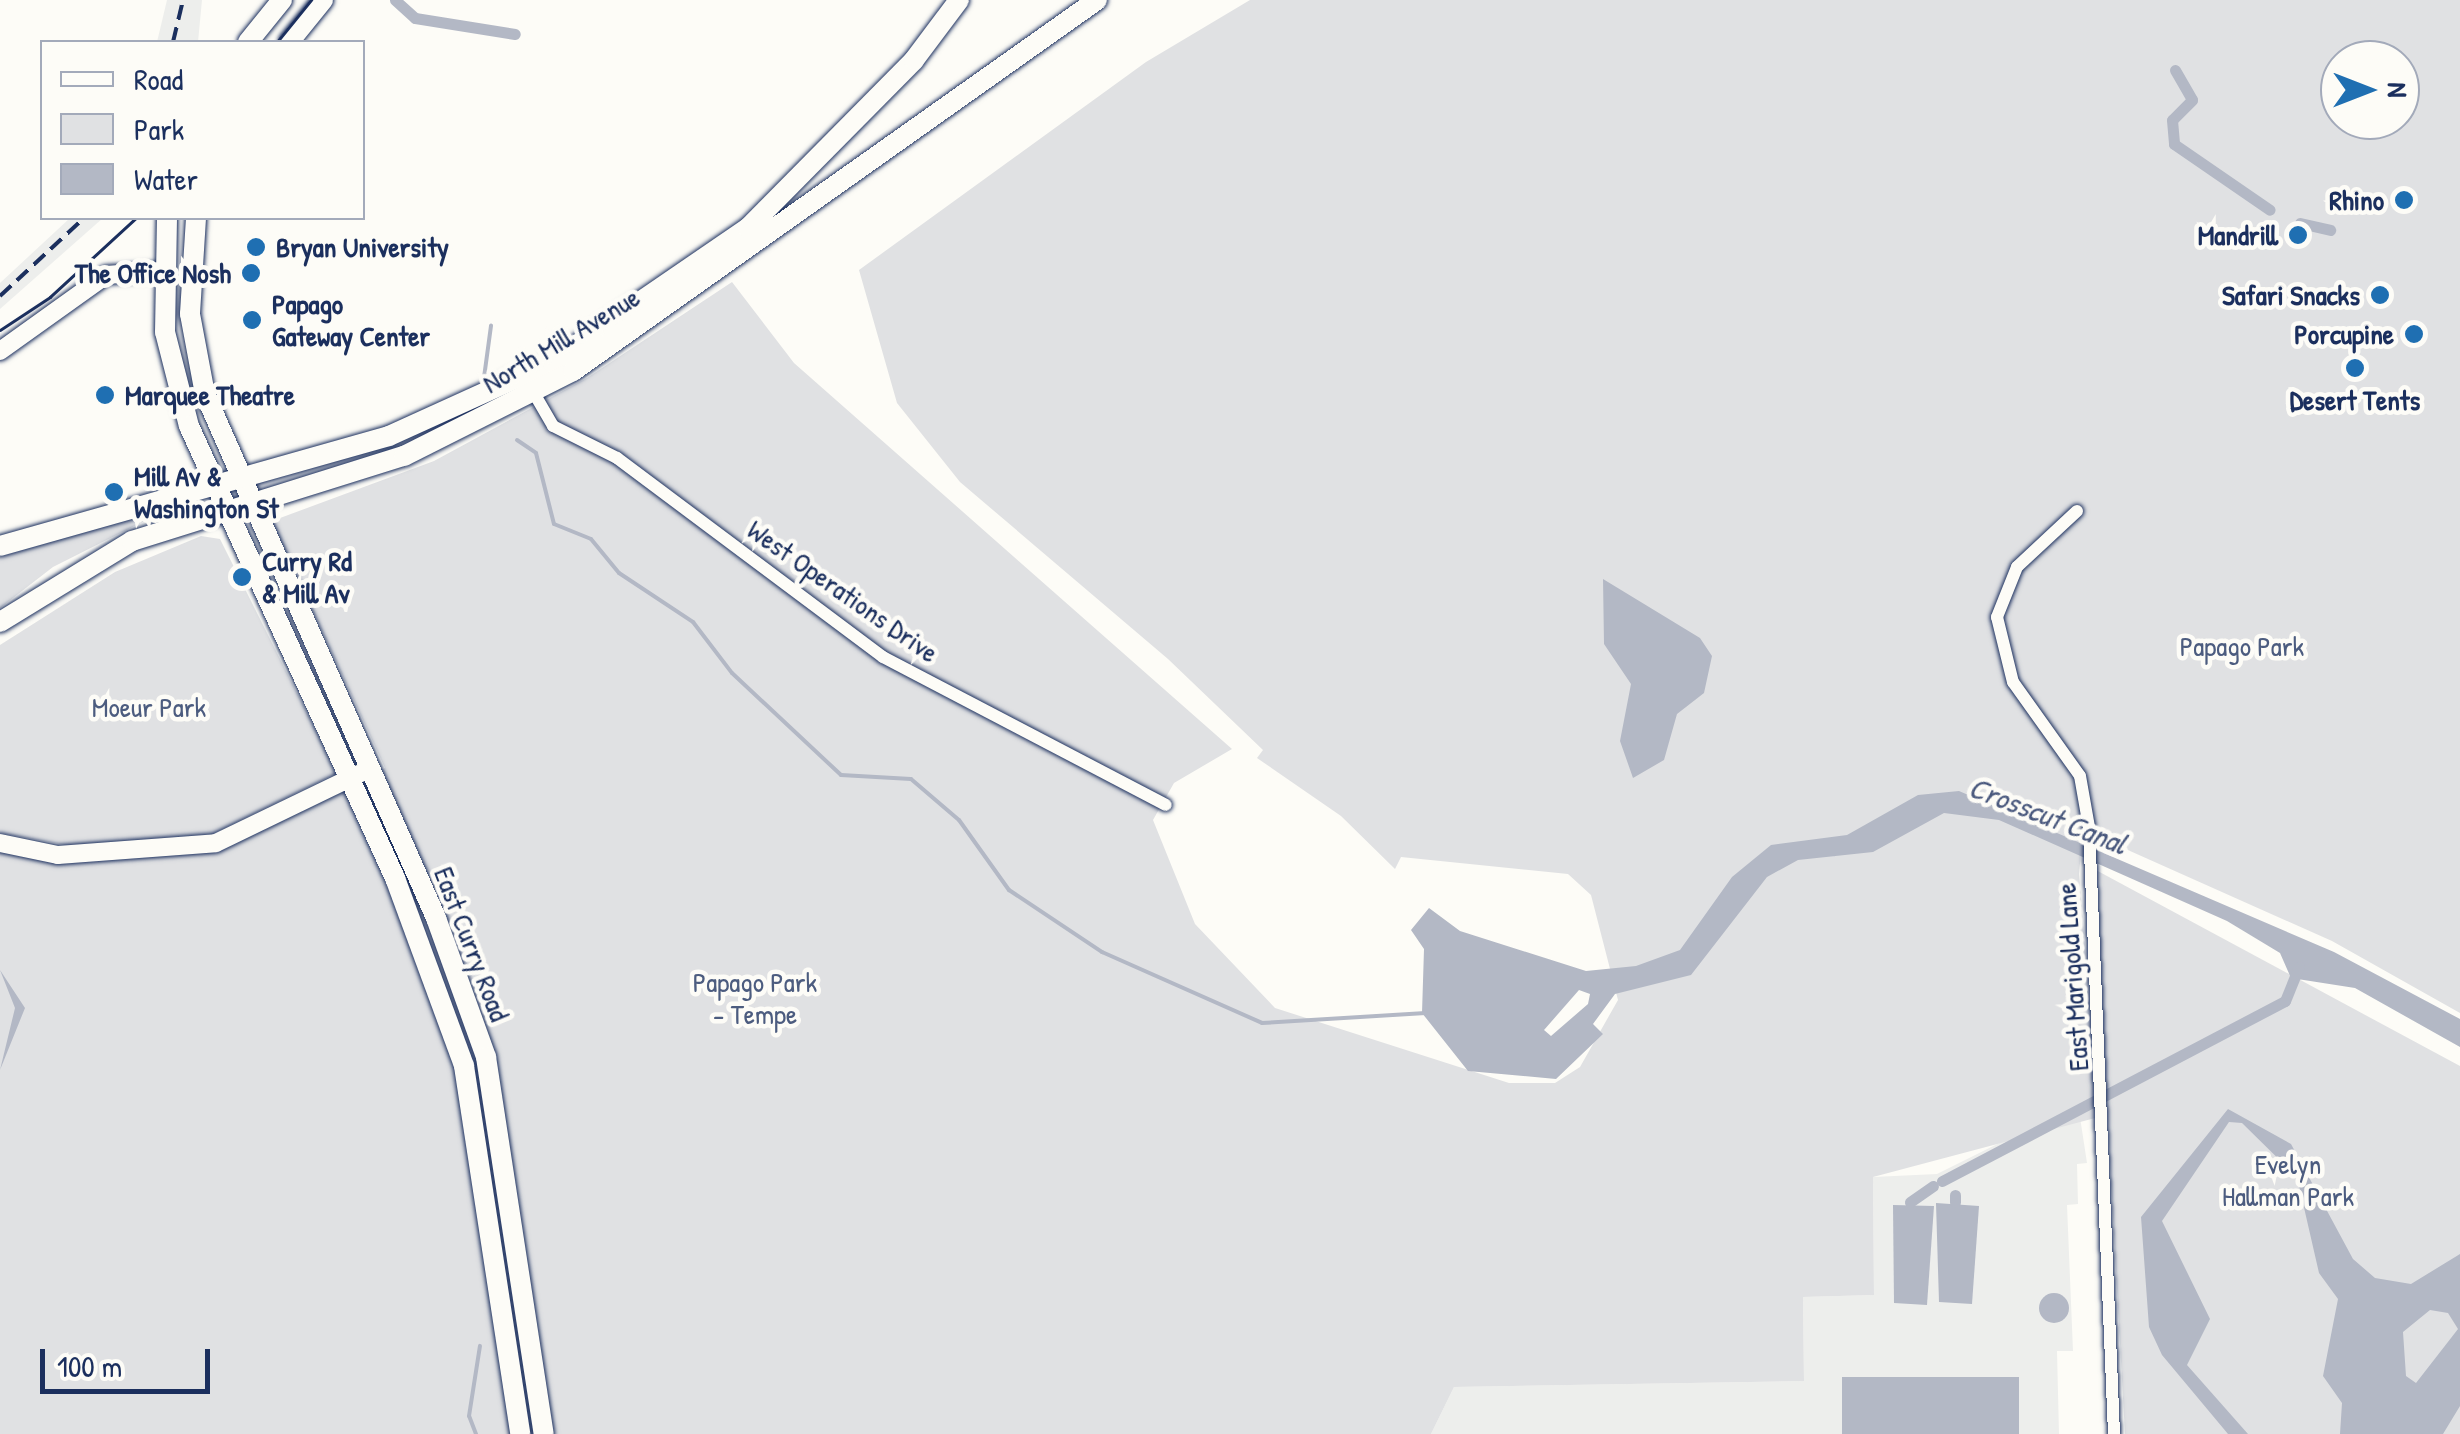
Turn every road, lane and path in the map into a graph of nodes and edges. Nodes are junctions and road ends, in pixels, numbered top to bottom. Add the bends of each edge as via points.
1 (282, 0) edge
2 (323, 0) edge
3 (959, 0) edge
4 (1088, 0) edge
5 (1097, 0) edge
6 (1071, 20) junction
7 (250, 40) edge
8 (291, 40) edge
9 (838, 141) junction
10 (868, 165) junction
11 (167, 220) edge
12 (196, 220) edge
13 (162, 271) junction
14 (0, 351) edge
15 (530, 385) junction
16 (240, 479) junction
17 (213, 485) junction
18 (251, 503) junction
19 (224, 510) junction
20 (2077, 511) dead end
21 (0, 546) edge
22 (0, 622) edge
23 (369, 769) junction
24 (349, 778) junction
25 (1166, 805) dead end
26 (0, 843) edge
27 (520, 1434) edge
28 (544, 1434) edge
29 (2114, 1434) edge

1 - 7 main road
2 - 8 main road
3 - 9 main road, North Mill Avenue
4 - 6 street
5 - 6 main road, North Mill Avenue
6 - 10 main road, North Mill Avenue
9 - 10 main road
9 - 15 main road, North Mill Avenue via 748,228
10 - 15 main road, North Mill Avenue
11 - 13 main road, East Curry Road
12 - 16 main road, East Curry Road via 192,338
13 - 14 street via 114,271
13 - 17 main road, East Curry Road via 173,374
15 - 16 main road, North Mill Avenue
15 - 18 main road, North Mill Avenue via 404,456
15 - 25 street, West Operations Drive via 554,426 618,458 884,657
16 - 17 main road, North Mill Avenue
16 - 18 main road, East Curry Road
17 - 19 main road, East Curry Road
17 - 21 main road, North Mill Avenue
18 - 19 main road, North Mill Avenue
18 - 23 main road, East Curry Road
19 - 22 main road, North Mill Avenue via 132,541
19 - 24 main road, East Curry Road
20 - 29 street, East Marigold Lane via 2017,566 1998,630 2013,682 2080,776 2089,827
23 - 24 street
23 - 28 main road, East Curry Road via 456,967 497,1097
24 - 26 street via 216,843 58,855
24 - 27 main road, East Curry Road via 464,1066

